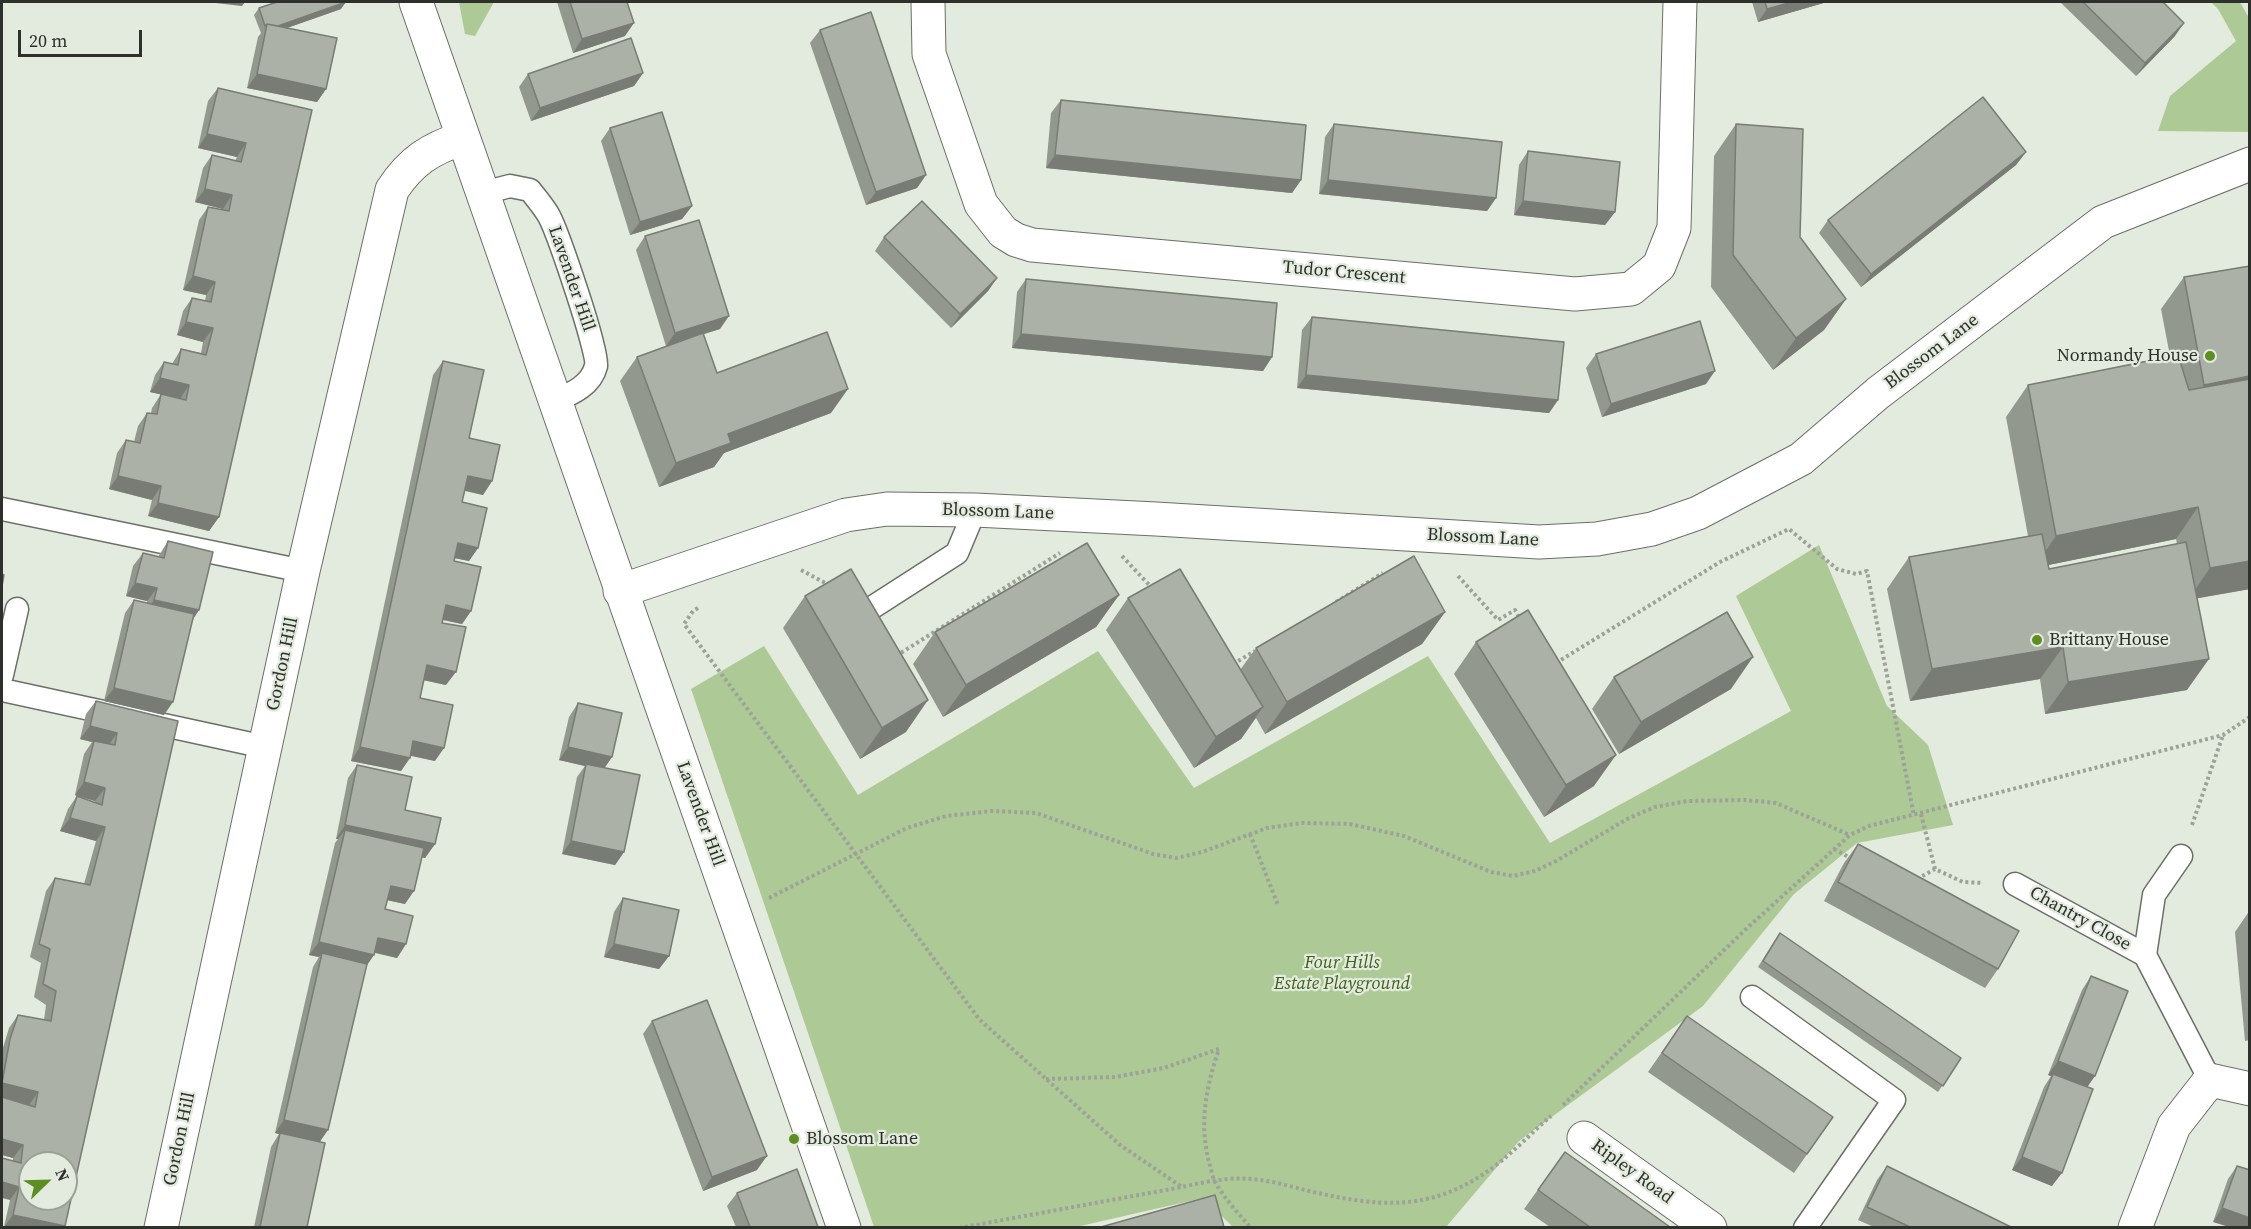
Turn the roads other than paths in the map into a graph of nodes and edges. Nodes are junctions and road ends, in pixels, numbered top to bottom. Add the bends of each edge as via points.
1 (416, 2) edge
2 (928, 2) edge
3 (1680, 2) edge
4 (463, 138) junction
5 (2250, 164) edge
6 (483, 194) junction
7 (555, 401) junction
8 (2, 509) edge
9 (975, 510) junction
10 (303, 571) junction
11 (620, 591) junction
12 (873, 607) edge
13 (17, 609) dead end
14 (2, 675) edge
15 (2, 690) edge
16 (265, 747) junction
17 (2181, 856) road end
18 (2015, 884) road end
19 (2145, 955) junction
20 (1752, 997) dead end
21 (2210, 1080) junction
22 (2250, 1089) edge
23 (1584, 1138) dead end
24 (161, 1227) edge
25 (844, 1227) edge
26 (1710, 1227) edge
27 (1805, 1227) edge
28 (2135, 1227) edge

1 - 4 street, Lavender Hill
2 - 3 street, Tudor Crescent via 929,54 981,204 1003,232 1016,240 1032,245 1575,294 1631,288 1659,266 1674,228
4 - 6 street, Lavender Hill
4 - 10 street, Gordon Hill via 421,157 402,174 392,190
5 - 9 street, Blossom Lane via 2103,222 1878,393 1801,459 1698,513 1652,529 1539,542
6 - 7 street, Lavender Hill
6 - 7 lane, Lavender Hill via 510,186 530,190 549,217 577,294 594,345 596,366 587,382
7 - 11 street, Lavender Hill
8 - 10 lane
9 - 11 street, Blossom Lane via 887,509 846,515
9 - 12 lane via 957,554
10 - 16 street, Gordon Hill
11 - 25 street, Lavender Hill
13 - 14 lane
15 - 16 lane
16 - 24 street, Gordon Hill
17 - 19 lane, Chantry Close via 2154,895
18 - 19 lane, Chantry Close
19 - 21 lane, Chantry Close
20 - 27 lane via 1894,1100
21 - 22 street
21 - 28 street via 2174,1126
23 - 26 street, Ripley Road

